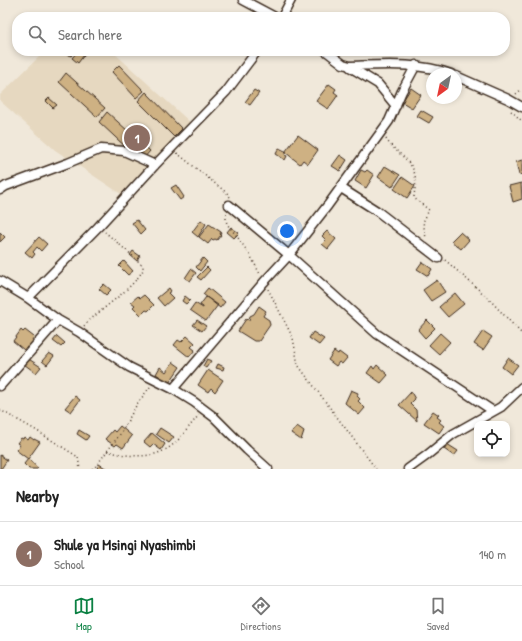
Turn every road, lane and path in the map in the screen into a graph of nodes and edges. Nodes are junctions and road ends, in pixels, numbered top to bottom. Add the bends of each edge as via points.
1 (243, 0) edge
2 (291, 0) edge
3 (266, 12) edge
4 (285, 12) edge
5 (253, 56) edge
6 (333, 56) edge
7 (416, 65) junction
8 (350, 66) junction
9 (430, 68) edge
10 (462, 78) edge
11 (396, 106) junction
12 (522, 107) edge
13 (382, 132) junction
14 (155, 166) junction
15 (341, 188) junction
16 (0, 190) edge
17 (228, 205) dead end
18 (98, 227) junction
19 (427, 240) dead end
20 (289, 256) junction
21 (439, 257) joint
22 (0, 281) edge
23 (264, 282) junction
24 (28, 298) junction
25 (58, 320) junction
26 (79, 332) junction
27 (522, 334) edge
28 (156, 381) junction
29 (0, 386) edge
30 (522, 387) edge
31 (174, 389) junction
32 (0, 410) edge
33 (205, 410) junction
34 (493, 411) junction
35 (108, 451) junction
36 (80, 469) edge
37 (92, 469) edge
38 (268, 469) edge
39 (376, 469) edge
40 (408, 469) edge

1 - 3 street
2 - 4 street
5 - 14 street via 226,92
6 - 8 street
7 - 8 street
7 - 9 street
7 - 11 street
8 - 11 street via 378,84
10 - 12 street
11 - 13 street
13 - 15 street
13 - 19 path via 390,146 414,170 414,198 428,210 423,222
14 - 16 street via 124,151 101,149
14 - 18 street
15 - 20 street
15 - 21 street
17 - 20 street
18 - 24 street
18 - 26 path via 134,257 143,266 143,270
20 - 23 street
20 - 34 street via 378,334
21 - 27 path via 487,297
22 - 24 street
23 - 31 street
23 - 39 path via 293,338 298,365
24 - 25 street
25 - 26 street
25 - 29 street
26 - 28 street via 129,367
28 - 31 street
28 - 35 path via 137,404
30 - 34 street via 501,407
31 - 33 street
32 - 36 path via 78,457
33 - 35 path via 179,440 164,450 134,456
33 - 38 street
34 - 40 street via 453,434
35 - 37 path

